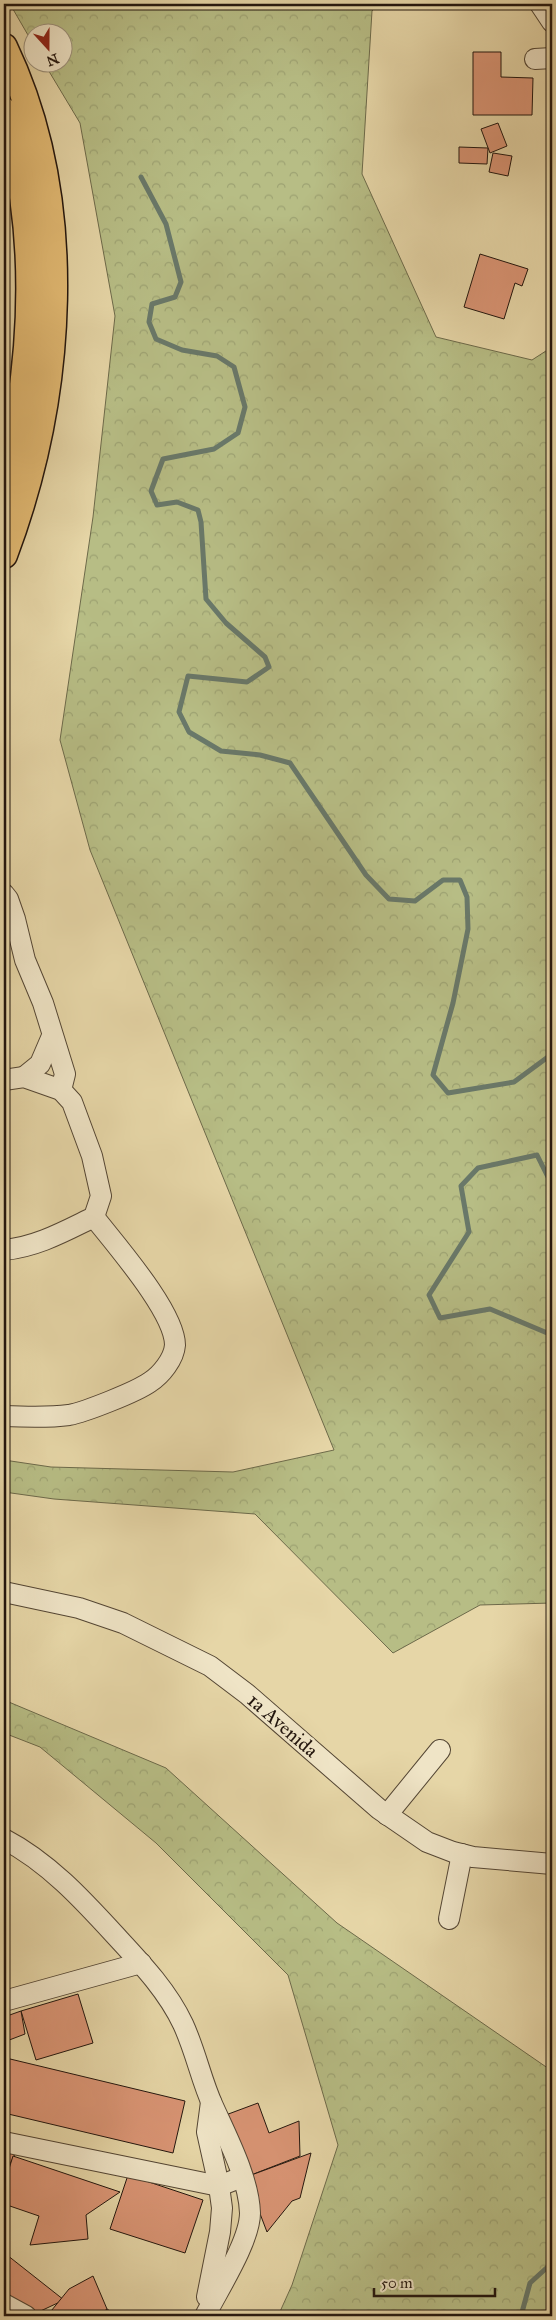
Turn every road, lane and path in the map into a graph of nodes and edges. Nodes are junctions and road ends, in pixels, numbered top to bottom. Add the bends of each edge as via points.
1 (540, 4) edge
2 (552, 22) edge
3 (4, 47) edge
4 (4, 111) edge
5 (8, 132) edge
6 (4, 485) edge
7 (4, 555) edge
8 (4, 894) edge
9 (52, 1036) junction
10 (24, 1077) junction
11 (4, 1080) edge
12 (61, 1090) junction
13 (94, 1217) junction
14 (4, 1250) edge
15 (4, 1416) edge
16 (4, 1592) edge
17 (440, 1750) dead end
18 (387, 1815) junction
19 (4, 1839) edge
20 (462, 1854) junction
21 (552, 1864) edge
22 (449, 1920) dead end
23 (141, 1963) junction
24 (4, 2001) edge
25 (211, 2102) junction
26 (4, 2142) edge
27 (242, 2177) junction
28 (219, 2186) junction
29 (4, 2304) edge
30 (26, 2316) edge
31 (204, 2316) edge

1 - 2 street
3 - 7 main road via 30,120 46,183 55,298 41,430 31,473
4 - 5 main road
5 - 6 main road via 23,192 27,230 28,358 12,461
8 - 9 street
9 - 10 street via 40,1064
9 - 12 street via 65,1074
10 - 11 street
10 - 12 street
12 - 13 street via 72,1102 92,1156 101,1196
13 - 14 street via 38,1242
13 - 15 street via 150,1289 175,1345 171,1361 150,1382 71,1415
16 - 18 street, 1a Avenida via 79,1608 123,1623 210,1666
17 - 18 street
18 - 20 street, 1a Avenida via 426,1842
19 - 23 street via 71,1887
20 - 21 street, 1a Avenida
20 - 22 street
23 - 24 street
23 - 25 street via 164,1991 183,2023
25 - 27 street
25 - 28 street via 206,2132
26 - 28 street
27 - 28 street
27 - 31 street via 250,2215 244,2238
28 - 31 street via 222,2208 220,2232
29 - 30 street

